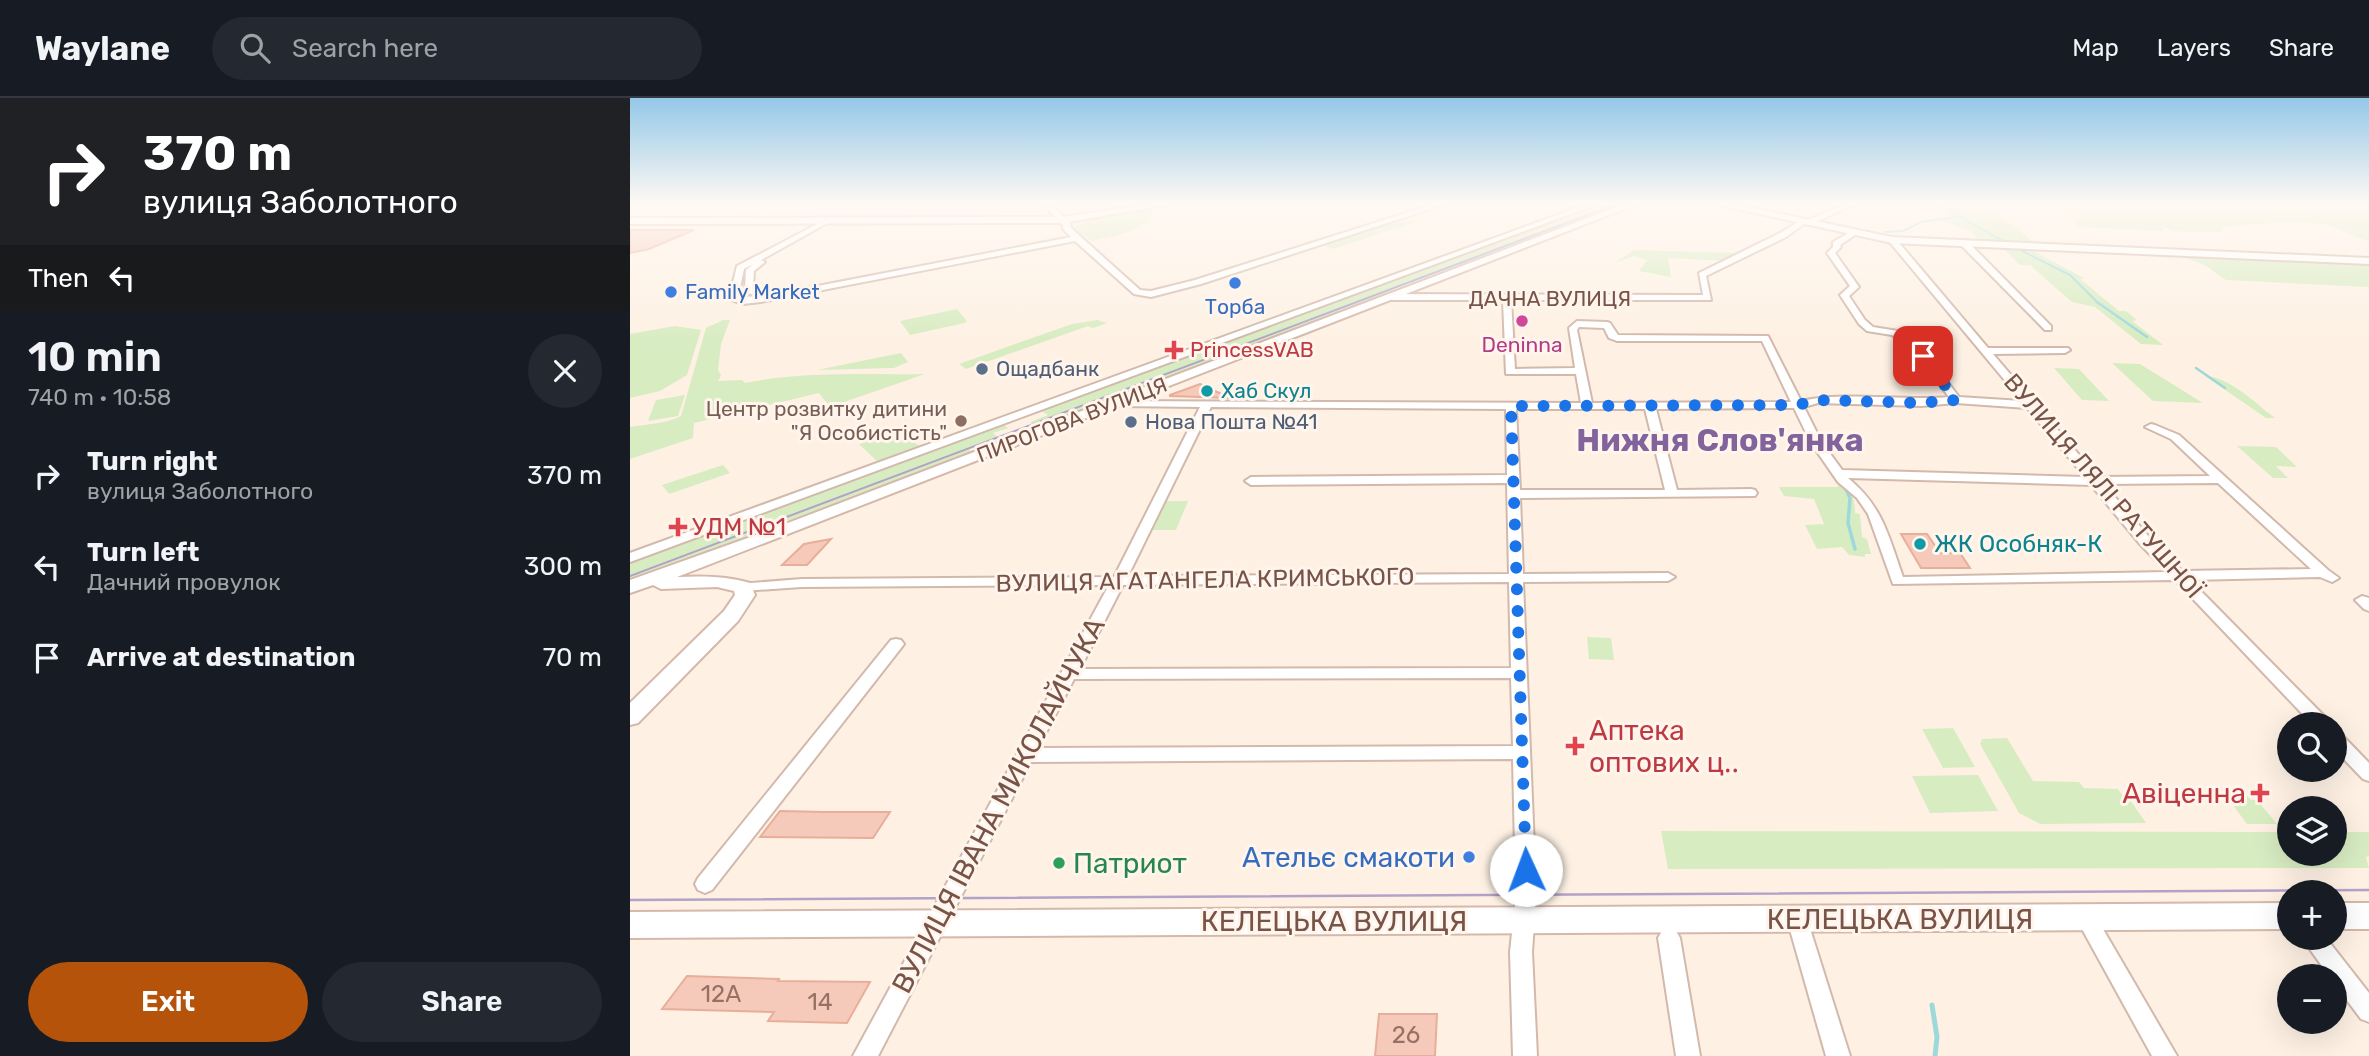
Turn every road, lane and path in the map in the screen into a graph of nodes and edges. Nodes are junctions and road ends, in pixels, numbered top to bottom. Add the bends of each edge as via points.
1 (775, 250) edge
2 (783, 250) edge
3 (1017, 250) edge
4 (1090, 250) edge
5 (1298, 250) edge
6 (1470, 250) edge
7 (1515, 250) edge
8 (1753, 250) edge
9 (1834, 250) edge
10 (1900, 250) edge
11 (1971, 250) edge
12 (2101, 250) edge
13 (2369, 261) edge
14 (749, 277) junction
15 (736, 279) junction
16 (800, 292) junction
17 (1392, 297) junction
18 (1507, 299) junction
19 (2048, 328) dead end
20 (2066, 350) dead end
21 (1984, 351) junction
22 (1580, 371) junction
23 (1956, 400) junction
24 (1116, 403) junction
25 (1207, 404) junction
26 (1797, 405) junction
27 (2029, 405) junction
28 (1511, 406) junction
29 (1587, 406) junction
30 (1650, 406) junction
31 (2151, 427) dead end
32 (1839, 474) junction
33 (2222, 479) junction
34 (1251, 481) dead end
35 (2093, 481) junction
36 (1514, 486) junction
37 (1672, 494) junction
38 (1751, 494) dead end
39 (765, 538) junction
40 (630, 558) edge
41 (701, 562) junction
42 (1517, 577) junction
43 (1668, 577) dead end
44 (2180, 578) junction
45 (731, 582) junction
46 (1117, 583) junction
47 (631, 587) edge
48 (896, 644) dead end
49 (1520, 673) junction
50 (1068, 674) junction
51 (2310, 712) edge
52 (630, 717) edge
53 (2347, 751) edge
54 (1522, 752) junction
55 (1024, 755) junction
56 (2369, 774) edge
57 (705, 884) dead end
58 (2277, 916) edge
59 (2347, 916) edge
60 (2369, 916) edge
61 (2087, 918) junction
62 (1797, 919) junction
63 (1524, 920) junction
64 (935, 923) junction
65 (630, 925) edge
66 (1669, 938) dead end
67 (2322, 950) edge
68 (2369, 1011) edge
69 (865, 1056) edge
70 (1525, 1056) edge
71 (1688, 1056) edge
72 (1838, 1056) edge
73 (2165, 1056) edge

1 - 15 street via 741,267
2 - 14 street via 753,267
3 - 16 street
4 - 5 street via 1137,292 1159,294
6 - 40 street, ПИРОГОВА ВУЛИЦЯ
7 - 17 main road, ПИРОГОВА ВУЛИЦЯ
8 - 18 street, ДАЧНА ВУЛИЦЯ via 1702,275 1708,298
9 - 23 street via 1831,253 1855,286 1844,295 1862,322 1870,329 1895,333 1923,356
10 - 21 street, ВУЛИЦЯ ЛЯЛІ РАТУШНОЇ
11 - 19 street
12 - 13 main road
14 - 15 street
14 - 16 street via 753,292
15 - 16 street via 732,298 737,301
17 - 18 street, ДАЧНА ВУЛИЦЯ
17 - 24 main road, ПИРОГОВА ВУЛИЦЯ
18 - 22 street via 1510,372
20 - 21 street
21 - 27 street, ВУЛИЦЯ ЛЯЛІ РАТУШНОЇ
22 - 26 street via 1572,330 1577,324 1607,324 1618,338 1765,338
22 - 29 street
23 - 26 street via 1818,400
23 - 27 street
24 - 25 street
24 - 39 main road, ПИРОГОВА ВУЛИЦЯ
25 - 28 street
25 - 46 street, ВУЛИЦЯ ІВАНА МИКОЛАЙЧУКА
26 - 30 street
26 - 32 street
27 - 35 street, ВУЛИЦЯ ЛЯЛІ РАТУШНОЇ
28 - 29 street
28 - 36 street
29 - 30 street
30 - 37 street
31 - 33 street via 2175,437
32 - 35 street
32 - 44 street via 1874,514 1898,581
33 - 35 street
33 - 44 street via 2267,525 2328,576
34 - 36 street
35 - 44 street, ВУЛИЦЯ ЛЯЛІ РАТУШНОЇ
36 - 37 street
36 - 42 street
37 - 38 street
39 - 41 main road, ПИРОГОВА ВУЛИЦЯ
39 - 45 main road via 735,558
41 - 45 main road via 697,573
41 - 47 main road, ПИРОГОВА ВУЛИЦЯ
42 - 43 street, ВУЛИЦЯ АГАТАНГЕЛА КРИМСЬКОГО
42 - 46 street, ВУЛИЦЯ АГАТАНГЕЛА КРИМСЬКОГО
42 - 49 street
44 - 51 street, ВУЛИЦЯ ЛЯЛІ РАТУШНОЇ
45 - 46 street, ВУЛИЦЯ АГАТАНГЕЛА КРИМСЬКОГО
45 - 47 main road
45 - 52 main road via 745,595 741,604
46 - 50 street, ВУЛИЦЯ ІВАНА МИКОЛАЙЧУКА
48 - 57 street
49 - 50 street
49 - 54 street
50 - 55 street, ВУЛИЦЯ ІВАНА МИКОЛАЙЧУКА
53 - 56 street
54 - 55 street
54 - 63 street
55 - 64 street, ВУЛИЦЯ ІВАНА МИКОЛАЙЧУКА
58 - 61 main road, КЕЛЕЦЬКА ВУЛИЦЯ
59 - 60 main road
61 - 62 main road, КЕЛЕЦЬКА ВУЛИЦЯ
61 - 73 street
62 - 63 main road, КЕЛЕЦЬКА ВУЛИЦЯ
62 - 72 street
63 - 64 main road, КЕЛЕЦЬКА ВУЛИЦЯ
63 - 70 street
64 - 65 main road, КЕЛЕЦЬКА ВУЛИЦЯ
64 - 69 street, ВУЛИЦЯ ІВАНА МИКОЛАЙЧУКА
66 - 71 street
67 - 68 street

